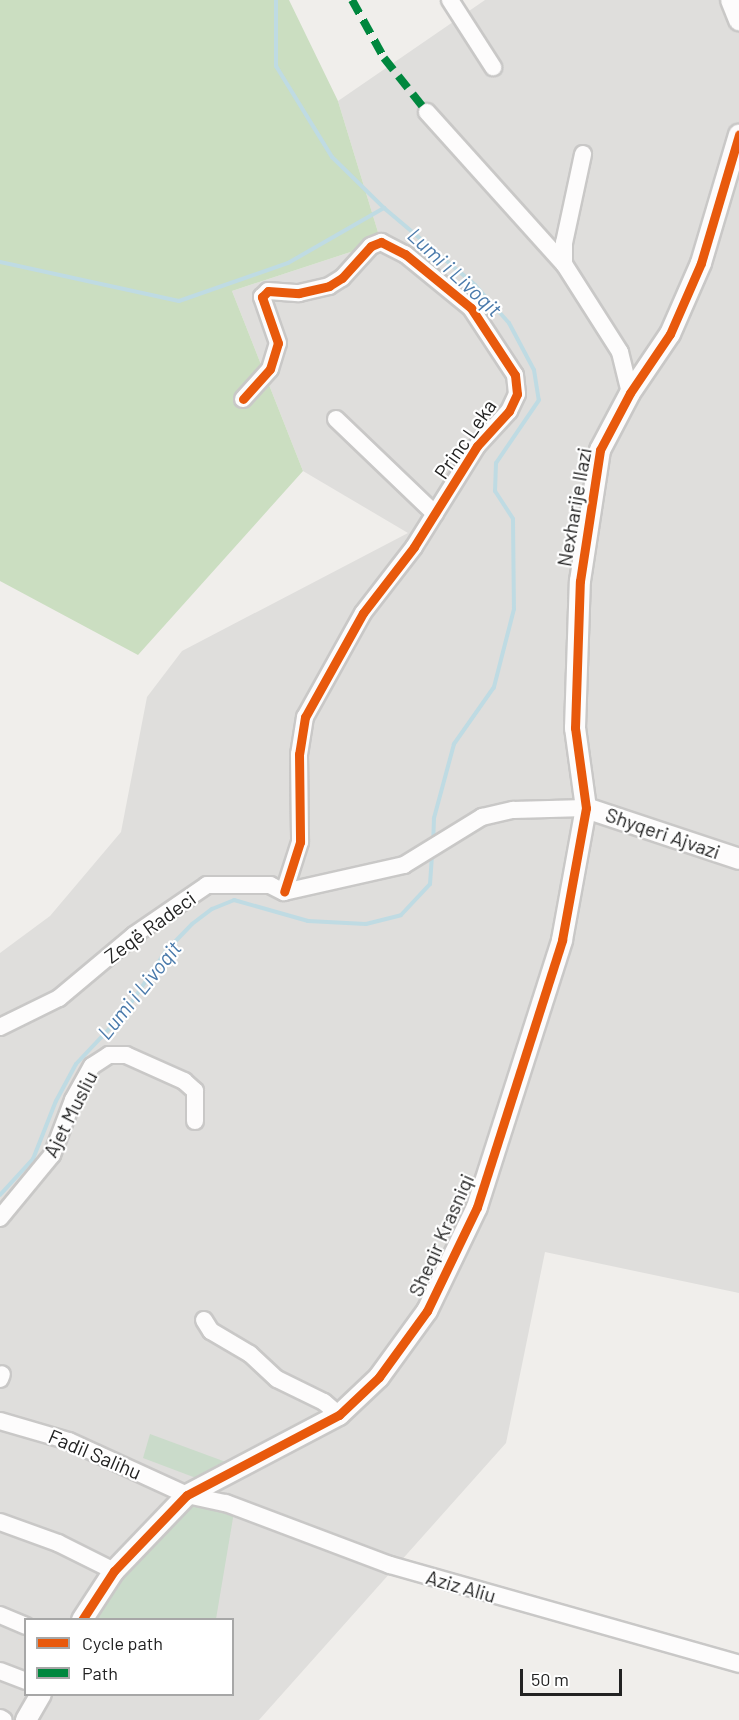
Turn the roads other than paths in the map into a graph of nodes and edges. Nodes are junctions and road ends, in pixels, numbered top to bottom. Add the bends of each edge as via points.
1 (450, 0) edge
2 (731, 0) edge
3 (739, 20) edge
4 (493, 67) dead end
5 (427, 112) dead end
6 (739, 135) edge
7 (584, 154) dead end
8 (564, 264) junction
9 (630, 393) junction
10 (243, 399) dead end
11 (336, 419) dead end
12 (435, 514) junction
13 (586, 808) junction
14 (739, 859) edge
15 (284, 892) junction
16 (0, 1027) edge
17 (195, 1121) dead end
18 (0, 1218) edge
19 (204, 1320) dead end
20 (339, 1415) junction
21 (0, 1422) edge
22 (187, 1495) junction
23 (0, 1522) edge
24 (114, 1571) junction
25 (0, 1615) edge
26 (83, 1618) edge
27 (24, 1625) edge
28 (739, 1664) edge
29 (0, 1671) edge
30 (24, 1680) edge
31 (39, 1696) edge
32 (0, 1718) edge
33 (4, 1720) edge
34 (26, 1720) edge

1 - 4 street
2 - 3 street
5 - 8 street
6 - 9 street, Nexharije Ilazi via 734,161 692,283 670,334
7 - 8 street via 564,243
8 - 9 street via 620,352
9 - 13 street, Nexharije Ilazi via 600,450 580,581 575,728
10 - 12 street, Princ Leka via 270,369 276,356 274,326 262,297 268,291 299,293 329,286 342,278 371,246 381,242 405,254 471,308 515,375 517,394 509,411 477,446
11 - 12 street, Princ Leka
12 - 15 street, Princ Leka via 363,613 305,717 299,754 300,842
13 - 14 street, Shyqeri Ajvazi
13 - 15 street, Zeqë Radeci via 513,810 482,817 404,865
13 - 20 street, Sheqir Krasniqi via 562,940 477,1208 427,1311 379,1377
15 - 16 street, Zeqë Radeci via 270,885 207,885 134,935 59,998
17 - 18 street, Ajet Musliu via 195,1091 184,1081 126,1055 109,1055 92,1066 73,1100 52,1155
19 - 20 street via 211,1331 250,1354 277,1379 324,1402
20 - 22 street, Sheqir Krasniqi
21 - 22 street, Fadil Salihu via 69,1441
22 - 24 street, Sheqir Krasniqi
22 - 28 street, Aziz Aliu via 226,1503 390,1565
23 - 24 street via 58,1542
24 - 26 street, Sheqir Krasniqi
25 - 27 street
29 - 30 street
31 - 34 street
32 - 33 street

